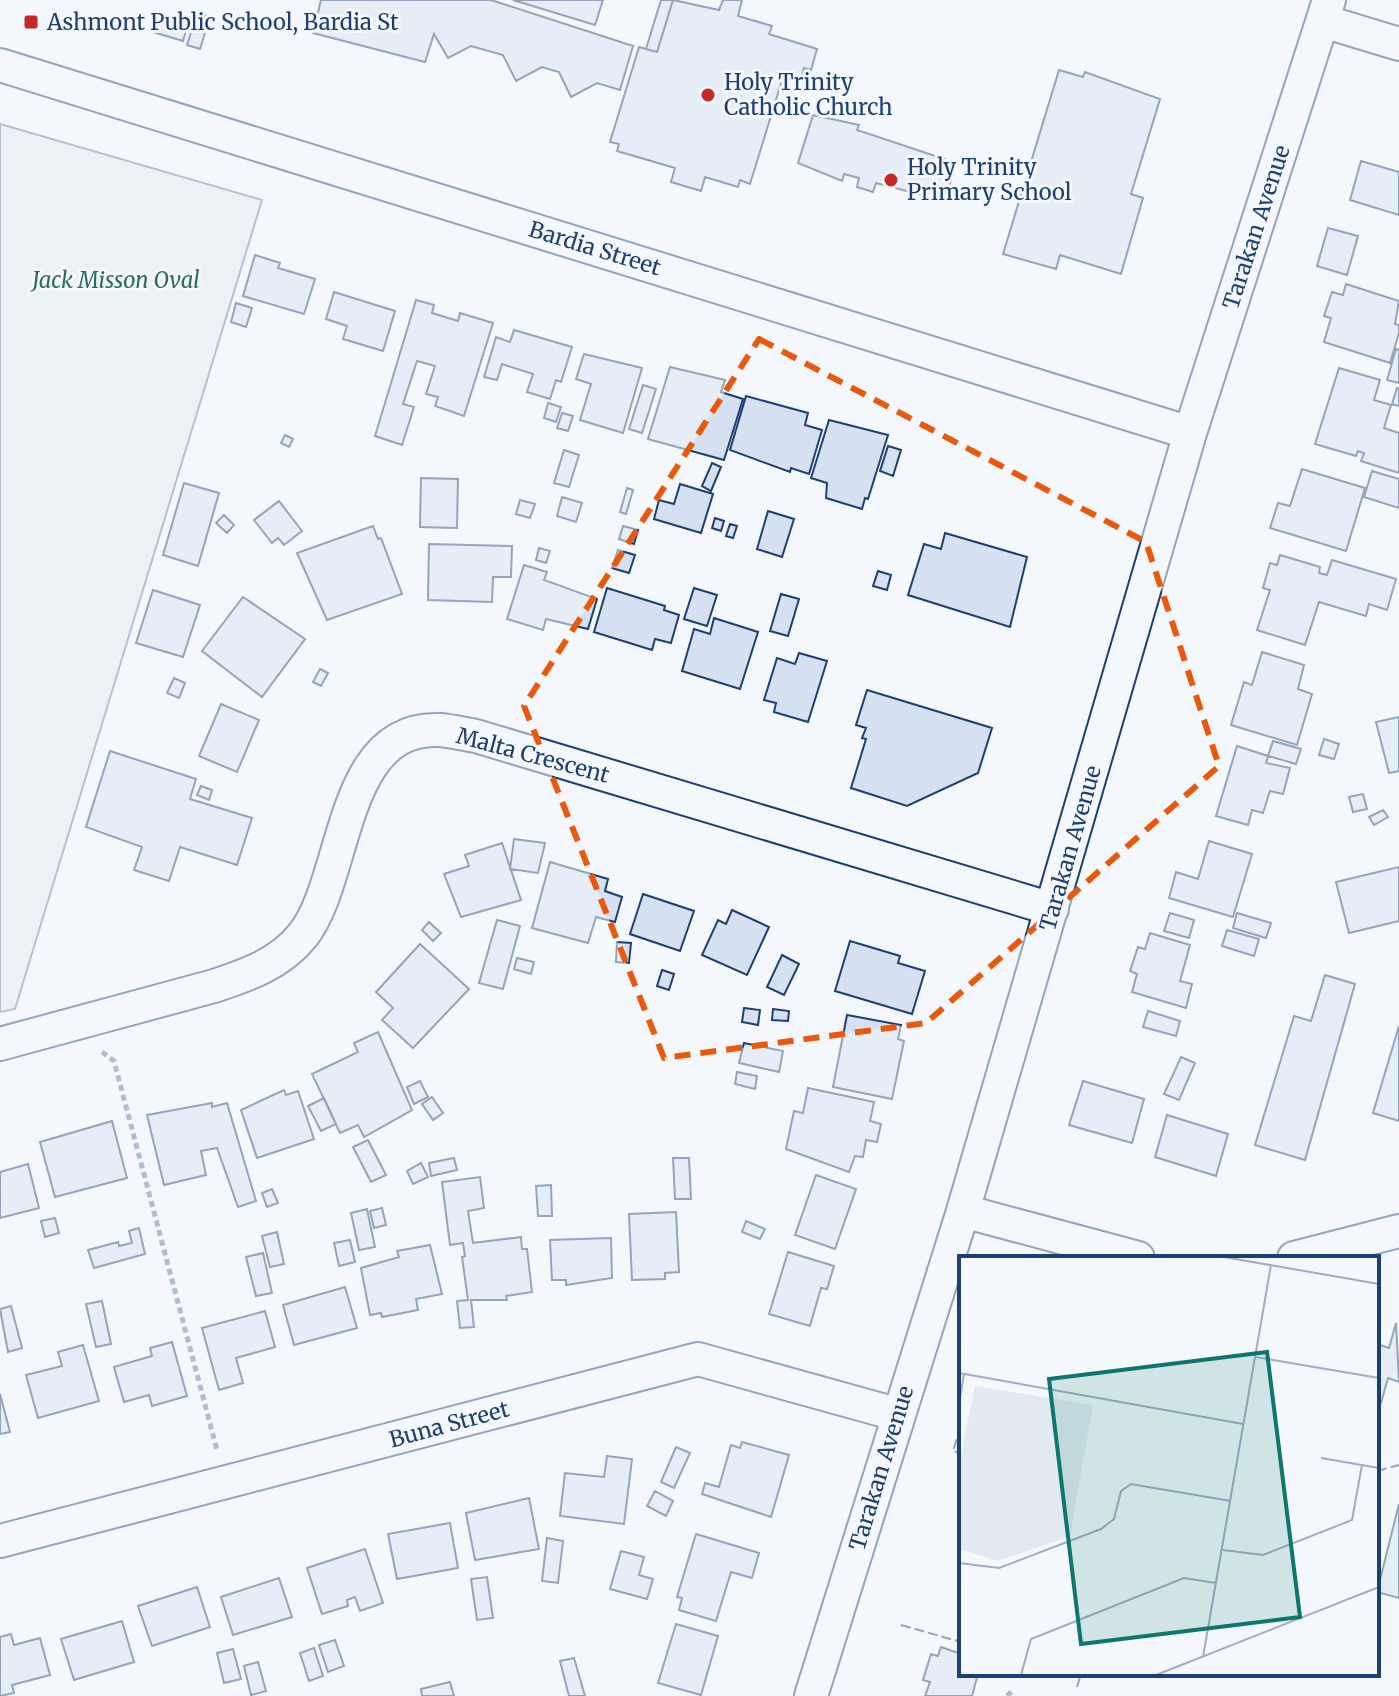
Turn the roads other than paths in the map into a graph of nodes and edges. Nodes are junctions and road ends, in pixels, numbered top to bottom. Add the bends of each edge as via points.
1 (1326, 10) edge
2 (1399, 44) edge
3 (0, 65) edge
4 (1190, 433) junction
5 (1052, 909) junction
6 (0, 1044) edge
7 (963, 1211) junction
8 (1399, 1231) edge
9 (1131, 1256) edge
10 (1302, 1256) edge
11 (896, 1414) junction
12 (0, 1541) edge
13 (811, 1696) edge

1 - 2 street
1 - 4 street, Tarakan Avenue
3 - 4 street, Bardia Street
4 - 5 street, Tarakan Avenue
5 - 6 street, Malta Crescent via 476,736 437,730 400,739 370,765 319,907 281,957 249,975
5 - 7 street, Tarakan Avenue
7 - 9 street
7 - 11 street, Tarakan Avenue
8 - 10 street
11 - 12 street, Buna Street via 698,1359
11 - 13 street, Tarakan Avenue

